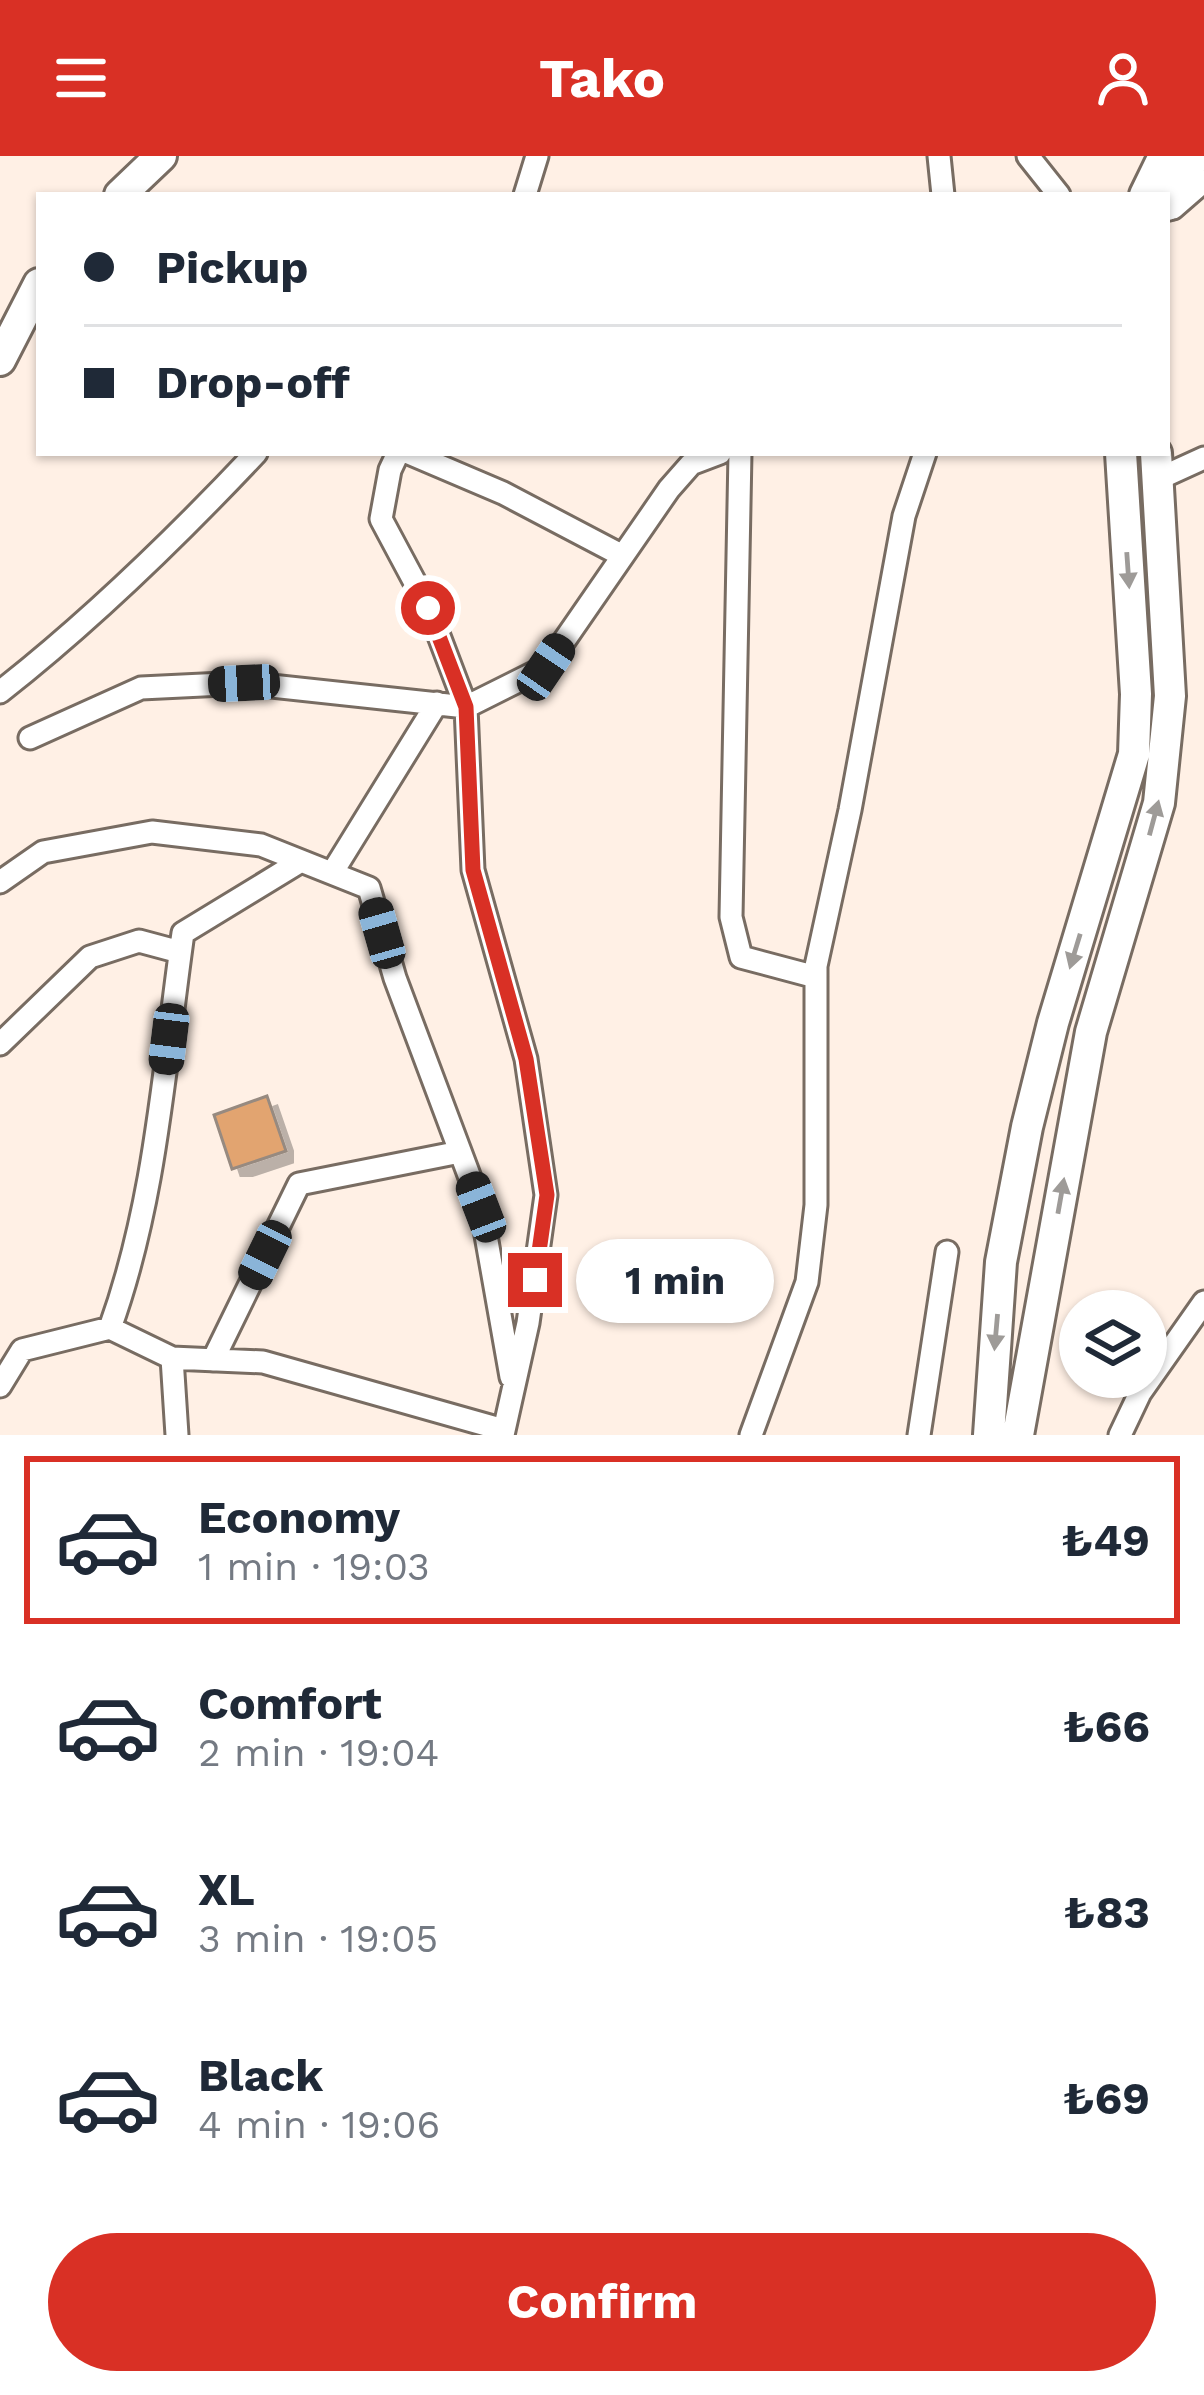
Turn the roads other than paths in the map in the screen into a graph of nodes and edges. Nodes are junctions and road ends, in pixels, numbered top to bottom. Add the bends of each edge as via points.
1 (161, 156) edge
2 (537, 156) edge
3 (939, 156) edge
4 (1028, 156) edge
5 (1164, 156) edge
6 (1195, 156) edge
7 (1204, 181) edge
8 (124, 192) edge
9 (526, 192) edge
10 (943, 192) edge
11 (1057, 192) edge
12 (1146, 192) edge
13 (1170, 203) edge
14 (1170, 207) edge
15 (36, 290) edge
16 (0, 360) edge
17 (253, 456) edge
18 (397, 456) edge
19 (416, 456) edge
20 (740, 456) edge
21 (924, 456) edge
22 (1121, 456) edge
23 (681, 458) edge
24 (1204, 458) edge
25 (1157, 466) edge
26 (621, 555) junction
27 (0, 692) edge
28 (437, 703) junction
29 (466, 707) junction
30 (30, 738) dead end
31 (301, 861) junction
32 (332, 873) junction
33 (0, 882) edge
34 (181, 952) junction
35 (816, 977) junction
36 (0, 1044) edge
37 (460, 1153) junction
38 (947, 1252) dead end
39 (1204, 1302) edge
40 (110, 1328) junction
41 (11, 1353) edge
42 (172, 1358) junction
43 (213, 1360) junction
44 (0, 1386) edge
45 (513, 1389) junction
46 (503, 1432) edge
47 (177, 1435) edge
48 (751, 1435) edge
49 (919, 1435) edge
50 (989, 1435) edge
51 (1018, 1435) edge
52 (1120, 1435) edge

1 - 8 street
2 - 9 street
3 - 10 street
4 - 11 street
5 - 12 street
6 - 13 street
7 - 14 street
15 - 16 street
17 - 27 street via 147,566
18 - 29 street via 381,519 428,608
19 - 26 street
20 - 35 street via 731,917 741,957
21 - 35 street via 904,516
22 -> 50 street via 1134,754 1027,1126 1001,1262
23 - 26 street
24 - 25 street
51 -> 25 street via 1090,1032 1159,802 1170,696
26 - 29 street via 546,667
28 - 29 street
28 - 30 street via 244,683 141,688
28 - 32 street
29 - 45 street via 473,870 526,1059 547,1195
31 - 32 street
31 - 33 street via 261,845 152,832 43,852
31 - 34 street via 183,933
32 - 37 street via 369,888
34 - 36 street via 139,941 90,957
34 - 40 street via 152,1170
35 - 48 street via 816,1205 807,1282
37 - 43 street via 299,1184
37 - 45 street via 481,1207
38 - 49 street
39 - 52 street
40 - 41 street
40 - 42 street
41 - 44 street
42 - 43 street
42 - 47 street
43 - 46 street via 263,1362
45 - 46 street

